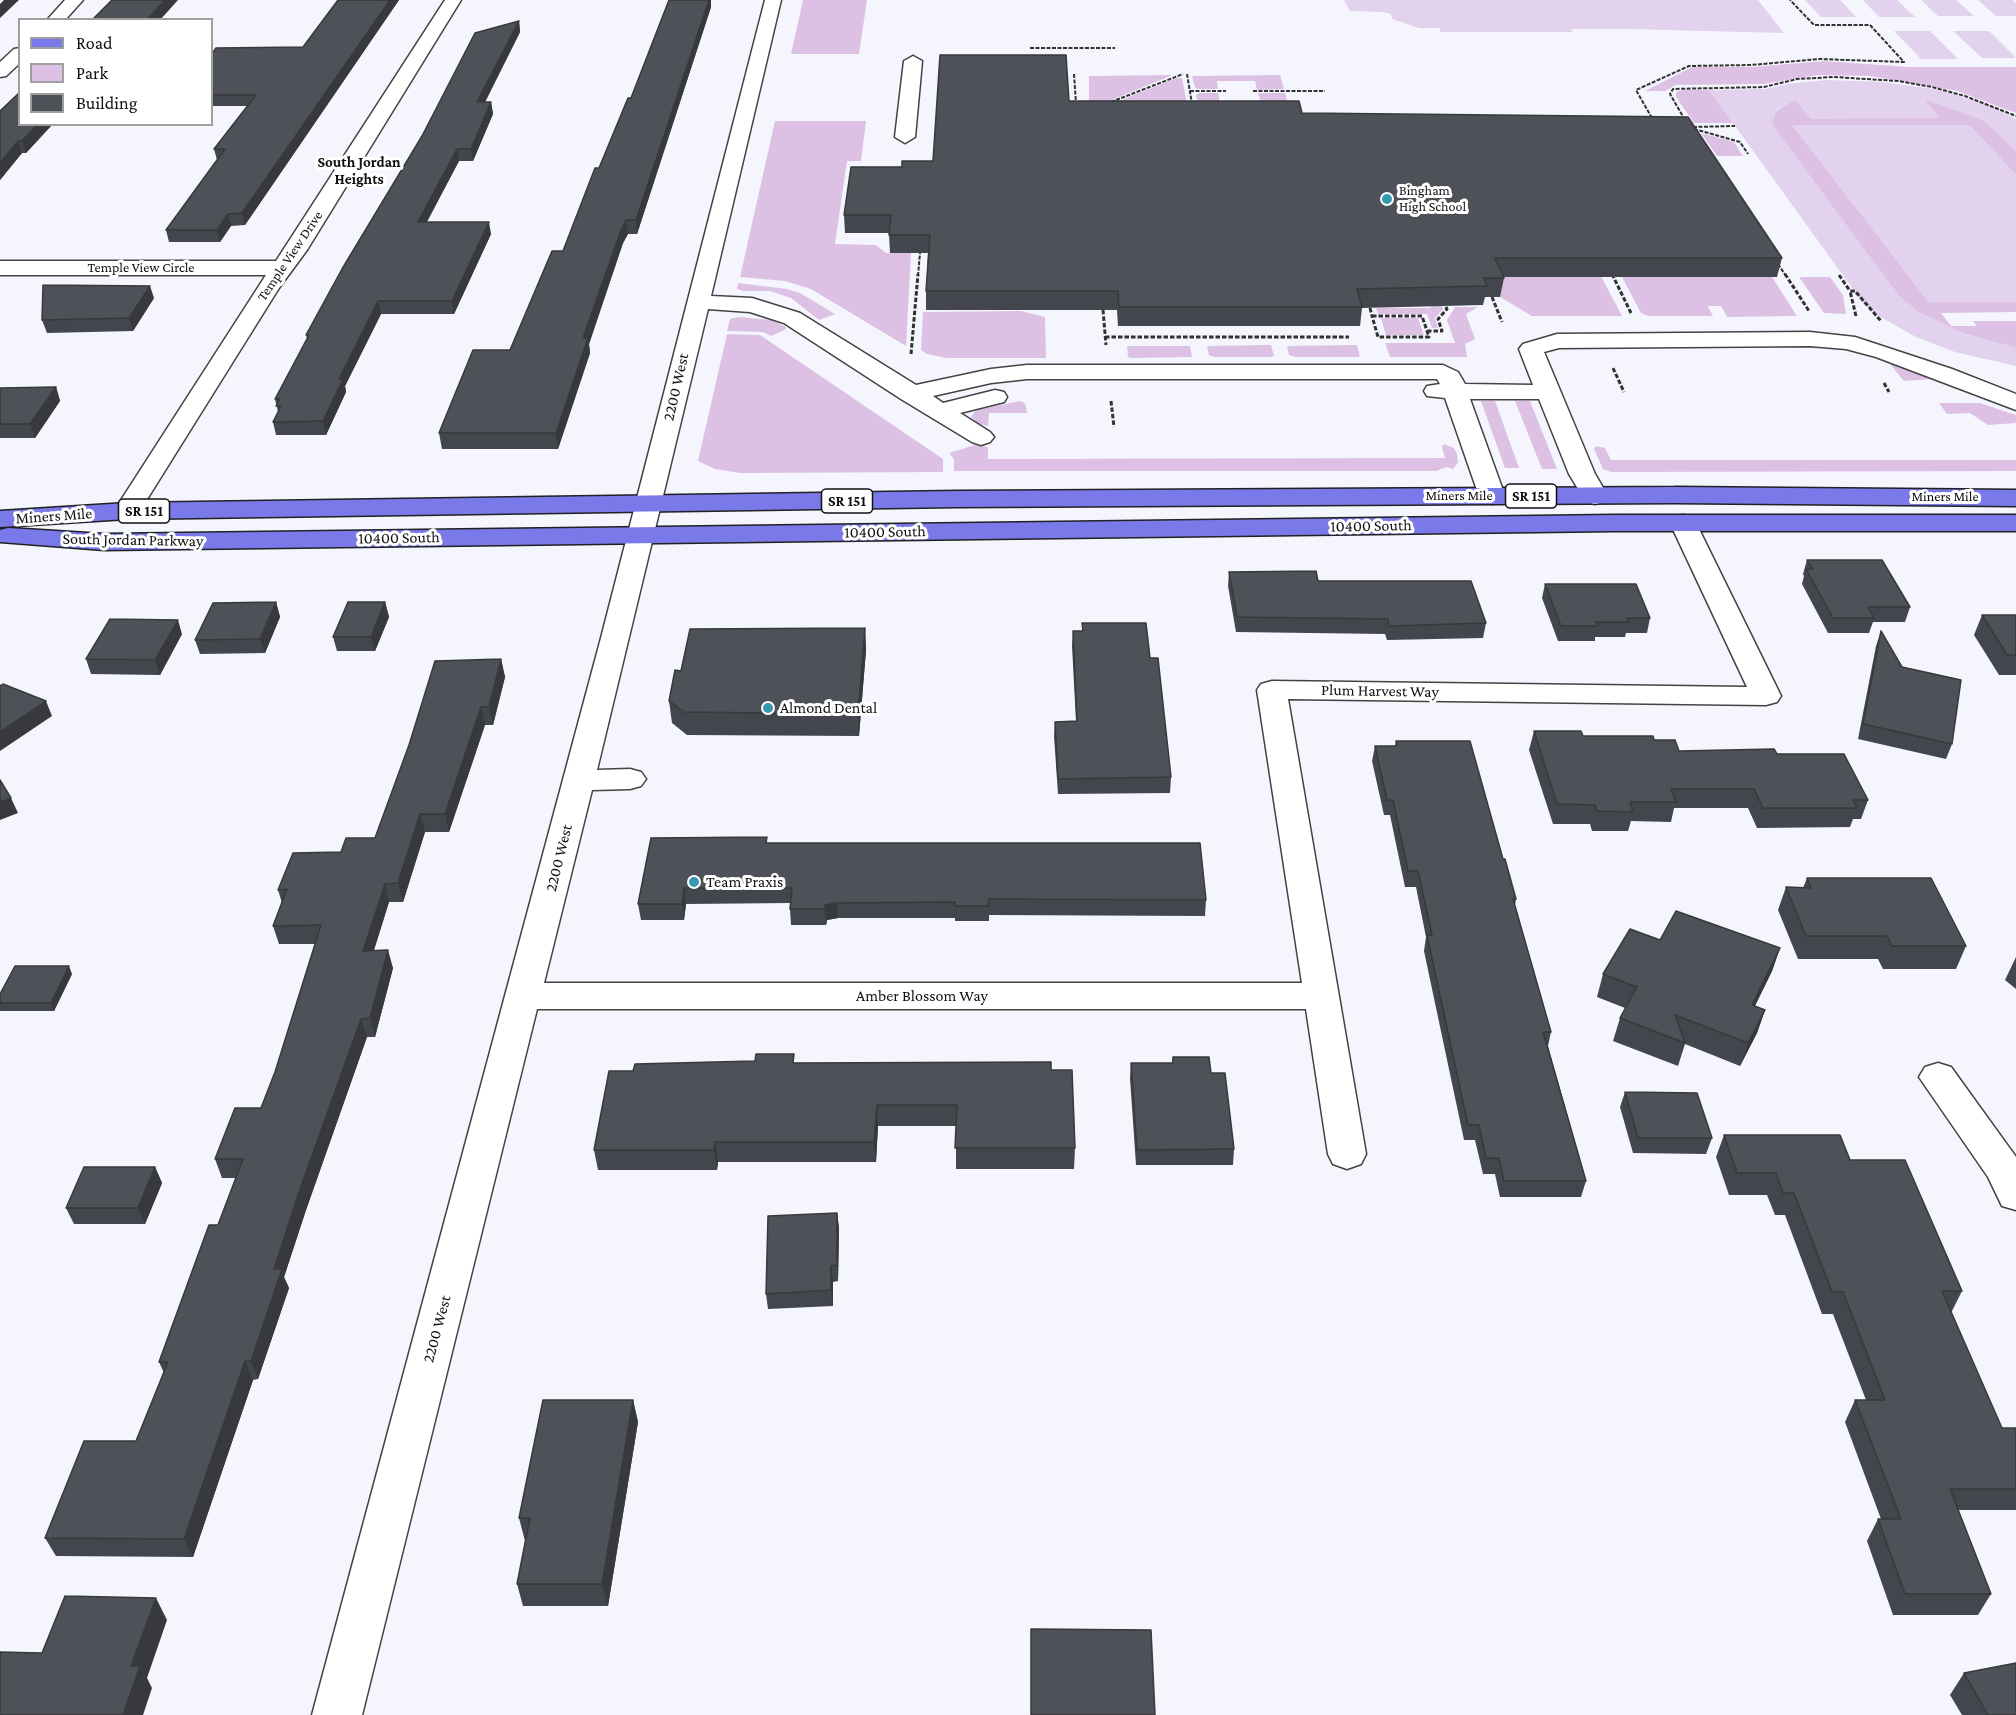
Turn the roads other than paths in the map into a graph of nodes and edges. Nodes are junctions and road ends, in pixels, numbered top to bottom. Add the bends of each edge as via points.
1 (75, 0) edge
2 (453, 0) edge
3 (773, 0) edge
4 (57, 18) edge
5 (18, 55) edge
6 (913, 61) dead end
7 (0, 72) edge
8 (905, 137) dead end
9 (0, 268) edge
10 (283, 268) junction
11 (697, 302) junction
12 (1455, 391) junction
13 (1548, 392) junction
14 (910, 394) junction
15 (2016, 403) edge
16 (939, 411) junction
17 (981, 437) dead end
18 (1492, 496) junction
19 (1595, 496) junction
20 (2016, 498) edge
21 (1045, 499) joint
22 (649, 503) junction
23 (288, 508) joint
24 (127, 511) junction
25 (0, 519) edge
26 (1683, 523) junction
27 (2016, 523) edge
28 (1504, 525) joint
29 (0, 536) edge
30 (640, 536) junction
31 (265, 540) joint
32 (630, 779) dead end
33 (579, 780) junction
34 (524, 996) junction
35 (1321, 996) junction
36 (1938, 1077) dead end
37 (1347, 1154) dead end
38 (2016, 1195) edge
39 (337, 1715) edge

1 - 4 street
2 - 10 street, Temple View Drive
3 - 11 street, 2200 West
5 - 7 street
6 - 8 street
9 - 10 street, Temple View Circle
10 - 24 street, Temple View Drive
11 - 14 street via 752,304 792,318
11 - 22 street, 2200 West
12 - 13 street
12 - 14 street via 1449,374 1436,372 1027,372
12 - 16 street via 1038,392 984,399
12 - 18 street
13 - 15 street via 1531,349 1557,341 1810,339 1847,342 1884,352
13 - 19 street
14 - 16 street
16 - 17 street
18 - 19 main road, Miners Mile / SR 151
18 - 21 main road, Miners Mile / SR 151
19 - 20 main road, Miners Mile / SR 151
21 - 22 main road, 10400 South / SR 151
22 - 23 main road, 10400 South / SR 151
22 - 30 street, 2200 West
23 - 24 main road, Miners Mile / SR 151
24 - 25 main road, Miners Mile / SR 151
26 - 27 main road, Miners Mile / SR 151
26 - 28 main road, Miners Mile / SR 151
26 - 35 street, Plum Harvest Way via 1766,696 1272,690
28 - 30 main road, 10400 South / SR 151 via 953,540
29 - 31 main road, South Jordan Parkway / SR 151 via 104,542
30 - 31 main road, 10400 South / SR 151
30 - 33 street, 2200 West
32 - 33 street
33 - 34 street, 2200 West
34 - 35 street, Amber Blossom Way
34 - 39 street, 2200 West
35 - 37 street, Plum Harvest Way
36 - 38 street via 2003,1169

